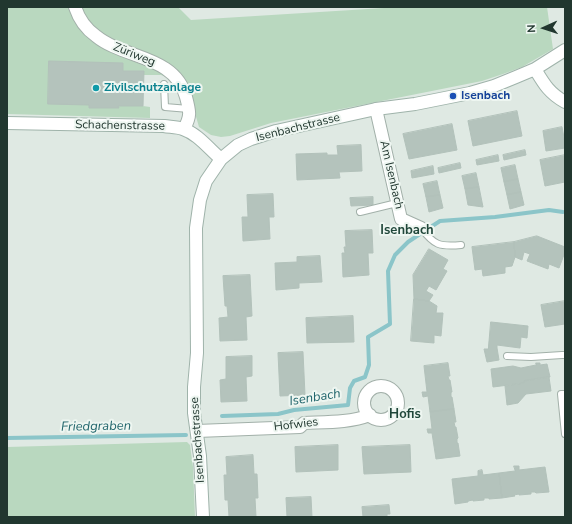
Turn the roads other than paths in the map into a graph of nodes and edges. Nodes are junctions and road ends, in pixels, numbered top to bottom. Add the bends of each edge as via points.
1 (74, 7) edge
2 (565, 50) edge
3 (536, 69) junction
4 (164, 84) dead end
5 (565, 102) edge
6 (189, 109) junction
7 (376, 109) junction
8 (7, 123) edge
9 (184, 129) junction
10 (221, 160) junction
11 (397, 203) junction
12 (360, 212) dead end
13 (424, 232) joint
14 (461, 245) dead end
15 (507, 356) dead end
16 (565, 356) edge
17 (565, 394) edge
18 (370, 415) dead end
19 (196, 431) junction
20 (565, 434) edge
21 (203, 517) edge

1 - 6 street, Züriweg via 84,25 96,37 107,44 154,62 177,79 185,92
2 - 3 street, Isenbachstrasse
3 - 5 street via 547,88
3 - 7 street, Isenbachstrasse via 470,93
4 - 6 lane via 165,107
6 - 9 street, Züriweg via 189,118
7 - 10 street, Isenbachstrasse via 262,134 238,145
7 - 11 street, Am Isenbach
8 - 9 street, Schachenstrasse via 164,126
9 - 10 street, Schachenstrasse via 198,138
10 - 19 street, Isenbachstrasse via 206,180 196,228
11 - 12 lane
11 - 13 street, Am Isenbach via 401,219
13 - 14 lane via 430,240 439,245
15 - 16 lane
17 - 20 lane via 561,394
18 - 19 street, Hofwies via 348,421 304,423 300,427
19 - 21 street, Isenbachstrasse

